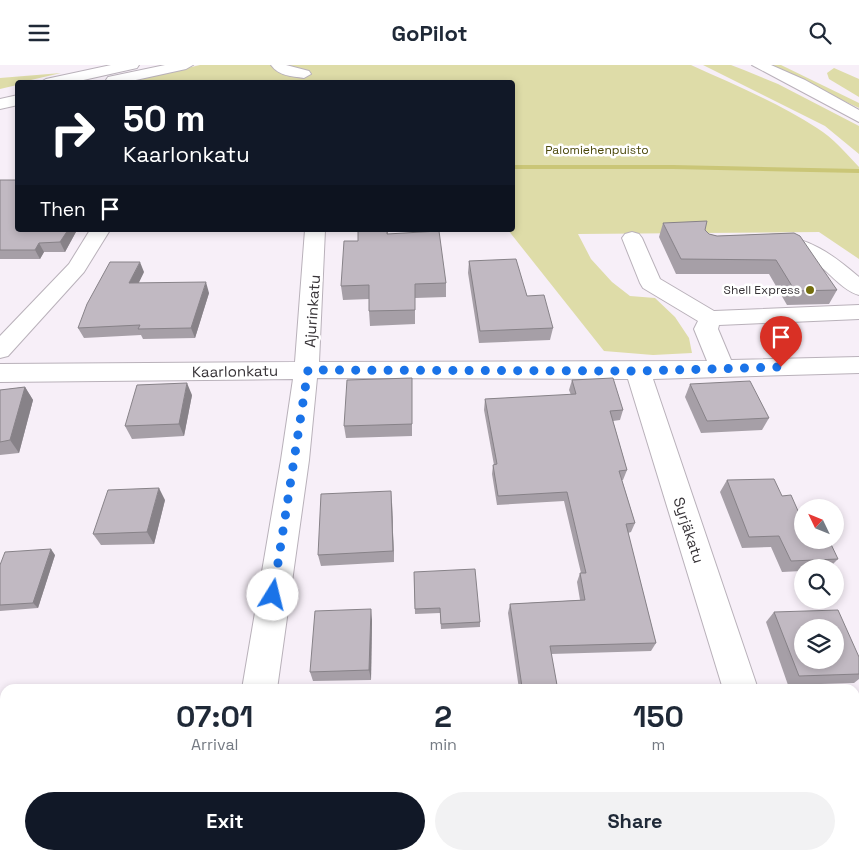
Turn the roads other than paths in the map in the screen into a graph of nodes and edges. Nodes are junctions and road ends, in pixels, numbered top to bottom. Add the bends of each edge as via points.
1 (132, 65) edge
2 (186, 65) edge
3 (278, 65) edge
4 (754, 67) edge
5 (89, 74) edge
6 (304, 74) dead end
7 (60, 80) edge
8 (116, 80) edge
9 (15, 89) edge
10 (0, 92) edge
11 (15, 101) edge
12 (0, 104) edge
13 (859, 117) edge
14 (99, 232) edge
15 (315, 232) edge
16 (632, 238) dead end
17 (756, 241) edge
18 (859, 288) edge
19 (859, 312) edge
20 (710, 318) junction
21 (0, 350) edge
22 (859, 365) edge
23 (722, 368) junction
24 (308, 370) junction
25 (638, 371) junction
26 (0, 373) edge
27 (260, 684) edge
28 (739, 684) edge

1 - 5 street
2 - 8 street
3 - 6 street via 283,70
4 - 13 street
5 - 7 street
9 - 10 street
11 - 12 street
14 - 21 street via 77,268
15 - 24 street, Ajurinkatu
16 - 20 street via 652,283
17 - 18 street via 792,241 818,253
19 - 20 street
20 - 23 street via 706,329
22 - 23 street, Kaarlonkatu
23 - 25 street, Kaarlonkatu
24 - 25 street, Kaarlonkatu
24 - 26 street, Kaarlonkatu
24 - 27 street, Ajurinkatu
25 - 28 street, Syrjäkatu

